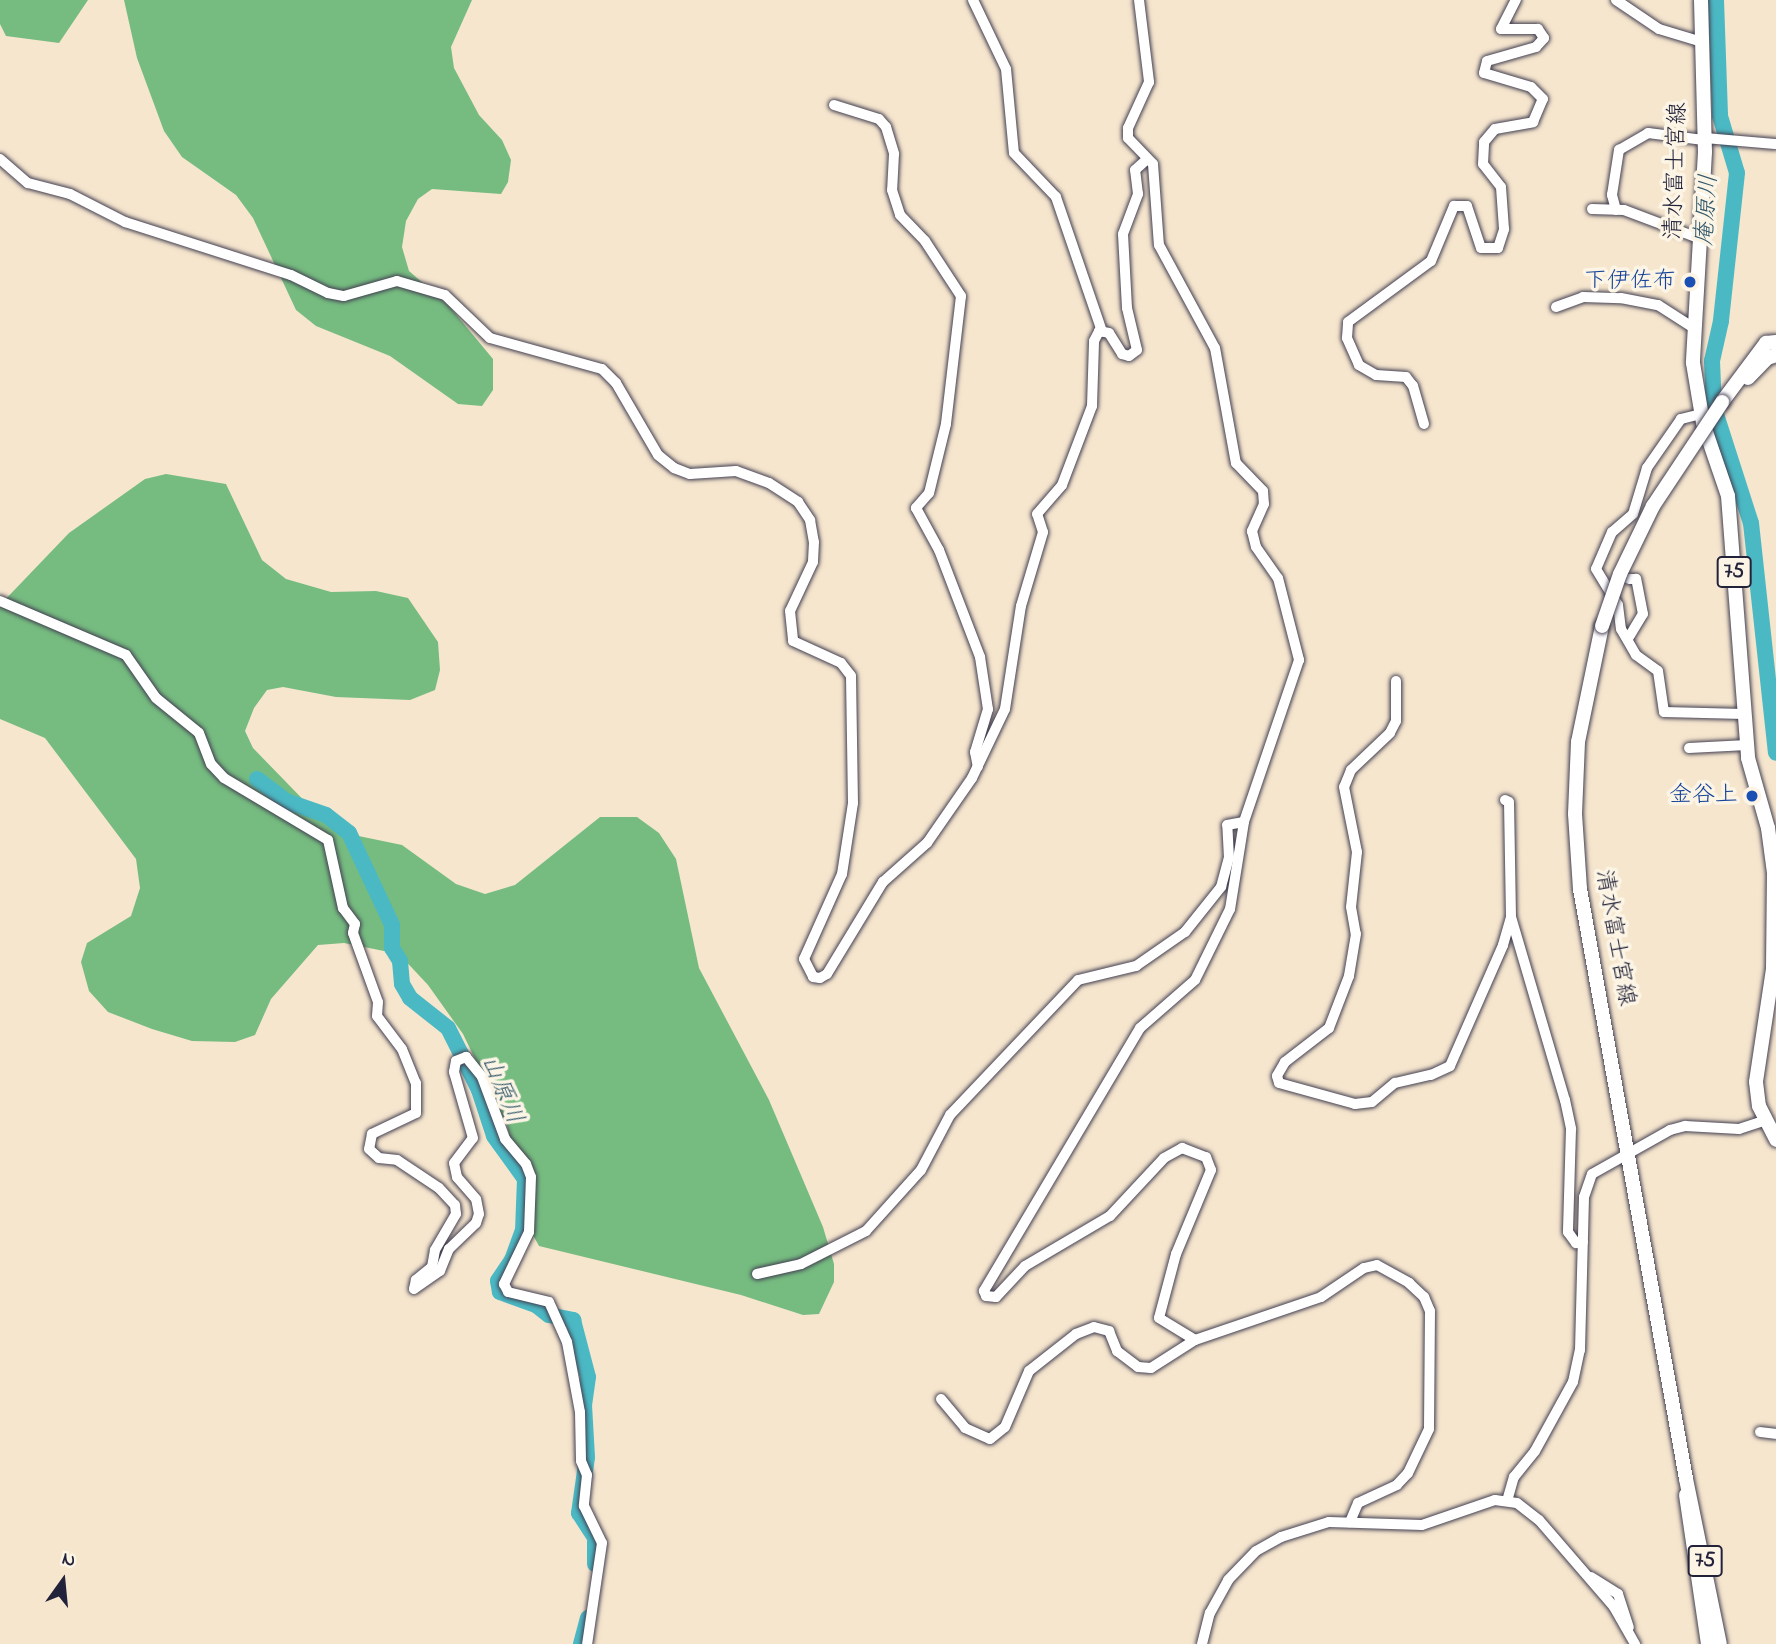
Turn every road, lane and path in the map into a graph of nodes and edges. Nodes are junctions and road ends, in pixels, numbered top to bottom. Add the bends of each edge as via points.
1 (973, 0) edge
2 (1139, 0) edge
3 (1516, 0) edge
4 (1616, 0) edge
5 (1701, 0) edge
6 (1702, 42) junction
7 (834, 105) dead end
8 (1704, 139) junction
9 (1776, 144) edge
10 (0, 159) edge
11 (1146, 160) junction
12 (1592, 209) dead end
13 (1616, 210) junction
14 (1698, 238) junction
15 (1556, 307) dead end
16 (1694, 328) junction
17 (1102, 331) junction
18 (1776, 342) edge
19 (1776, 355) edge
20 (1721, 402) junction
21 (1702, 414) junction
22 (1424, 424) dead end
23 (1629, 579) dead end
24 (0, 601) edge
25 (1629, 637) junction
26 (1396, 681) dead end
27 (1744, 714) junction
28 (1747, 745) junction
29 (1689, 748) dead end
30 (978, 766) junction
31 (1506, 800) dead end
32 (1244, 822) junction
33 (1511, 917) junction
34 (1774, 969) edge
35 (1766, 1120) junction
36 (1776, 1140) edge
37 (1630, 1153) junction
38 (1583, 1242) junction
39 (757, 1274) dead end
40 (1195, 1340) junction
41 (941, 1399) dead end
42 (1760, 1432) dead end
43 (1776, 1434) edge
44 (1686, 1479) junction
45 (1507, 1501) junction
46 (1350, 1522) junction
47 (587, 1644) edge
48 (1202, 1644) edge
49 (1635, 1644) edge
50 (1708, 1644) edge
51 (1720, 1644) edge

1 - 17 street via 1006,69 1014,153 1056,197
2 - 11 street via 1149,82 1128,128 1128,138
3 - 22 street via 1501,29 1538,29 1543,32 1542,43 1487,61 1484,73 1531,87 1543,99 1533,122 1495,130 1484,142 1483,164 1501,187 1504,229 1498,248 1481,248 1468,206 1454,206 1431,261 1348,322 1347,338 1359,365 1370,374 1406,377
4 - 6 street via 1659,29
5 - 6 main road, 清水富士宮線 / 75
6 - 8 main road, 清水富士宮線 / 75
7 - 30 street via 879,119 886,127 894,154 892,190 900,215 925,241 961,296 946,424 929,493 916,508 939,550 980,657 988,709 975,752
8 - 9 street
8 - 13 street via 1648,133 1619,150 1612,195
8 - 14 main road, 清水富士宮線 / 75
10 - 30 street via 28,183 70,194 125,222 291,275 328,293 344,296 397,281 445,295 489,338 602,369 616,383 658,455 674,468 690,474 736,471 769,483 798,502 810,520 813,552 792,604 793,641 841,663 851,676 853,803 842,874 804,959 813,976 827,974 883,882 926,843
11 - 17 street via 1135,170 1138,194 1123,234 1126,308 1137,350 1129,356 1122,354 1115,338
11 - 32 street via 1153,164 1160,245 1215,348 1236,463 1263,491 1264,504 1252,531 1256,547 1278,578 1299,660
12 - 13 street
13 - 14 street
14 - 16 main road, 清水富士宮線 / 75
15 - 16 street via 1583,297 1621,298 1658,305
16 - 21 main road, 清水富士宮線 / 75 via 1693,363
17 - 30 street via 1094,341 1092,406 1076,452 1062,485 1037,514 1043,532 1021,606 1012,680 1005,709
18 - 20 main road, 清水富士宮線 / 75 via 1766,343
19 - 20 main road, 清水富士宮線 / 75
20 - 37 main road, 清水富士宮線 / 75, bridge via 1653,506 1620,574 1602,626 1578,742 1577,854
21 - 25 street via 1681,419 1654,458 1642,478 1633,514 1612,532 1596,569 1618,605 1621,629
21 - 27 main road, 清水富士宮線 / 75 via 1728,496
23 - 25 street via 1636,579 1643,614
24 - 47 street via 126,655 156,698 199,733 211,764 224,778 328,840 343,908 355,924 357,946 378,1002 377,1016 402,1049 416,1083 416,1113 372,1134 369,1149 379,1158 407,1167 455,1205 456,1214 435,1250 432,1267 416,1280 414,1289 440,1271 449,1249 479,1214 454,1163 473,1138 454,1072 456,1061 466,1057 482,1077 505,1139 531,1177 529,1232 504,1284 508,1292 549,1302 567,1342 580,1412 581,1461 587,1475 584,1506 602,1543
25 - 27 street via 1636,655 1658,671 1664,712
26 - 33 street via 1396,721 1390,733 1351,770 1344,787 1357,852 1351,907 1356,934 1349,976 1329,1028 1285,1062 1277,1076 1279,1083 1355,1104 1372,1101 1395,1083 1450,1066
27 - 28 main road, 清水富士宮線 / 75
28 - 29 street
28 - 34 main road, 清水富士宮線 / 75 via 1774,873
31 - 33 street
32 - 39 street via 1227,825 1229,858 1221,887 1185,932 1136,967 1078,980 950,1115 921,1170 866,1231 801,1264
32 - 40 street via 1230,909 1195,980 1140,1028 984,1291 986,1296 996,1297 1025,1266 1110,1216 1164,1158 1182,1148 1206,1157 1211,1170 1176,1254 1159,1318
33 - 38 street via 1565,1100 1571,1129 1568,1232 1576,1242
34 - 35 main road, 清水富士宮線 / 75 via 1756,1082
35 - 36 main road, 清水富士宮線 / 75
35 - 37 street via 1739,1129 1678,1128
37 - 38 street via 1592,1174 1586,1185
37 - 44 main road, 清水富士宮線 / 75
38 - 45 street via 1580,1350 1573,1382 1535,1451 1514,1477
40 - 41 street via 1151,1368 1138,1367 1117,1352 1109,1331 1094,1327 1076,1335 1029,1371 1005,1427 990,1438 965,1428
40 - 46 street via 1321,1297 1364,1268 1377,1265 1424,1297 1430,1311 1429,1429 1422,1452 1397,1485 1358,1503
42 - 43 street
44 - 50 main road, 清水富士宮線 / 75 via 1685,1516
44 - 51 main road, 清水富士宮線 / 75
45 - 46 street via 1482,1502 1422,1525
45 - 49 street via 1528,1510 1585,1574
46 - 48 street via 1299,1530 1246,1559 1218,1596

